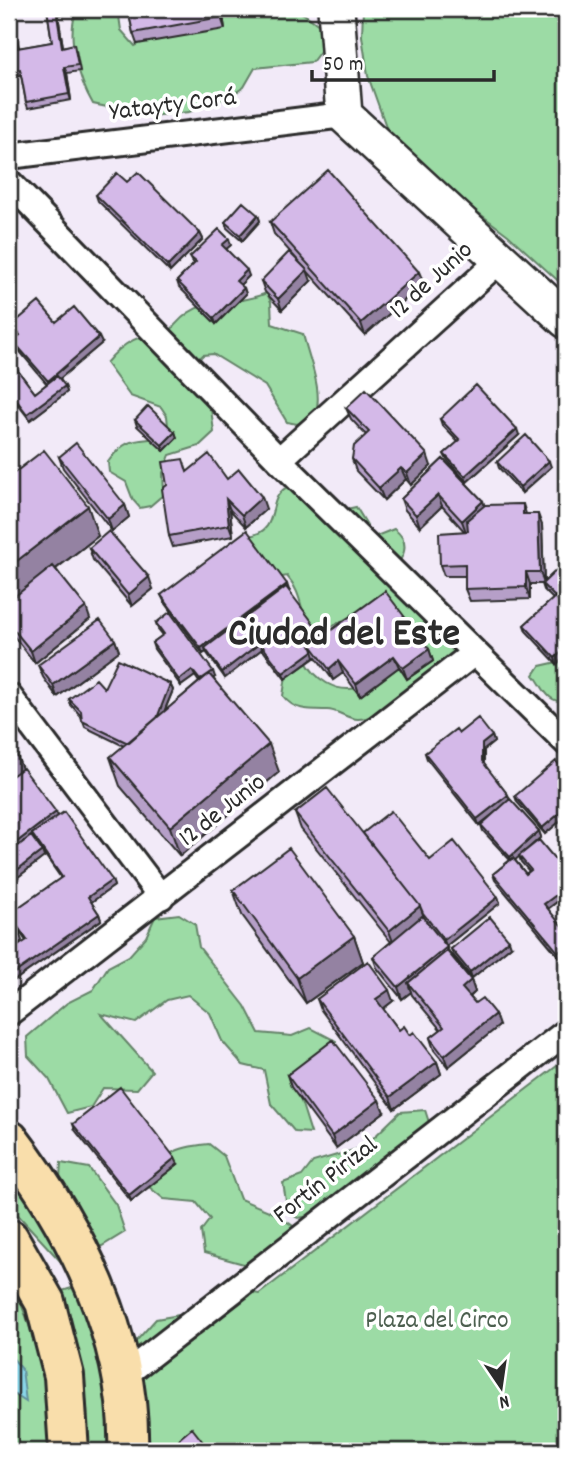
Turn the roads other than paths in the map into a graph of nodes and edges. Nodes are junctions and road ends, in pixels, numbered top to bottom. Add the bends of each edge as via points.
1 (336, 9) edge
2 (344, 115) junction
3 (9, 156) edge
4 (9, 181) edge
5 (500, 260) junction
6 (566, 320) edge
7 (279, 460) junction
8 (473, 654) junction
9 (9, 696) edge
10 (566, 742) edge
11 (161, 897) junction
12 (9, 1013) edge
13 (566, 1032) edge
14 (9, 1140) edge
15 (9, 1239) edge
16 (122, 1377) junction
17 (69, 1451) edge
18 (128, 1451) edge

1 - 2 street
2 - 3 street, Yatayty Corá
2 - 5 street
4 - 7 street
5 - 6 street
5 - 7 street, 12 de Junio
7 - 8 street
8 - 10 street
8 - 11 street, 12 de Junio
9 - 11 street
11 - 12 street, 12 de Junio
13 - 16 street, Fortín Pirizal
14 - 16 main road via 62,1217 89,1269
15 - 17 main road via 45,1303 64,1376
16 - 18 main road

